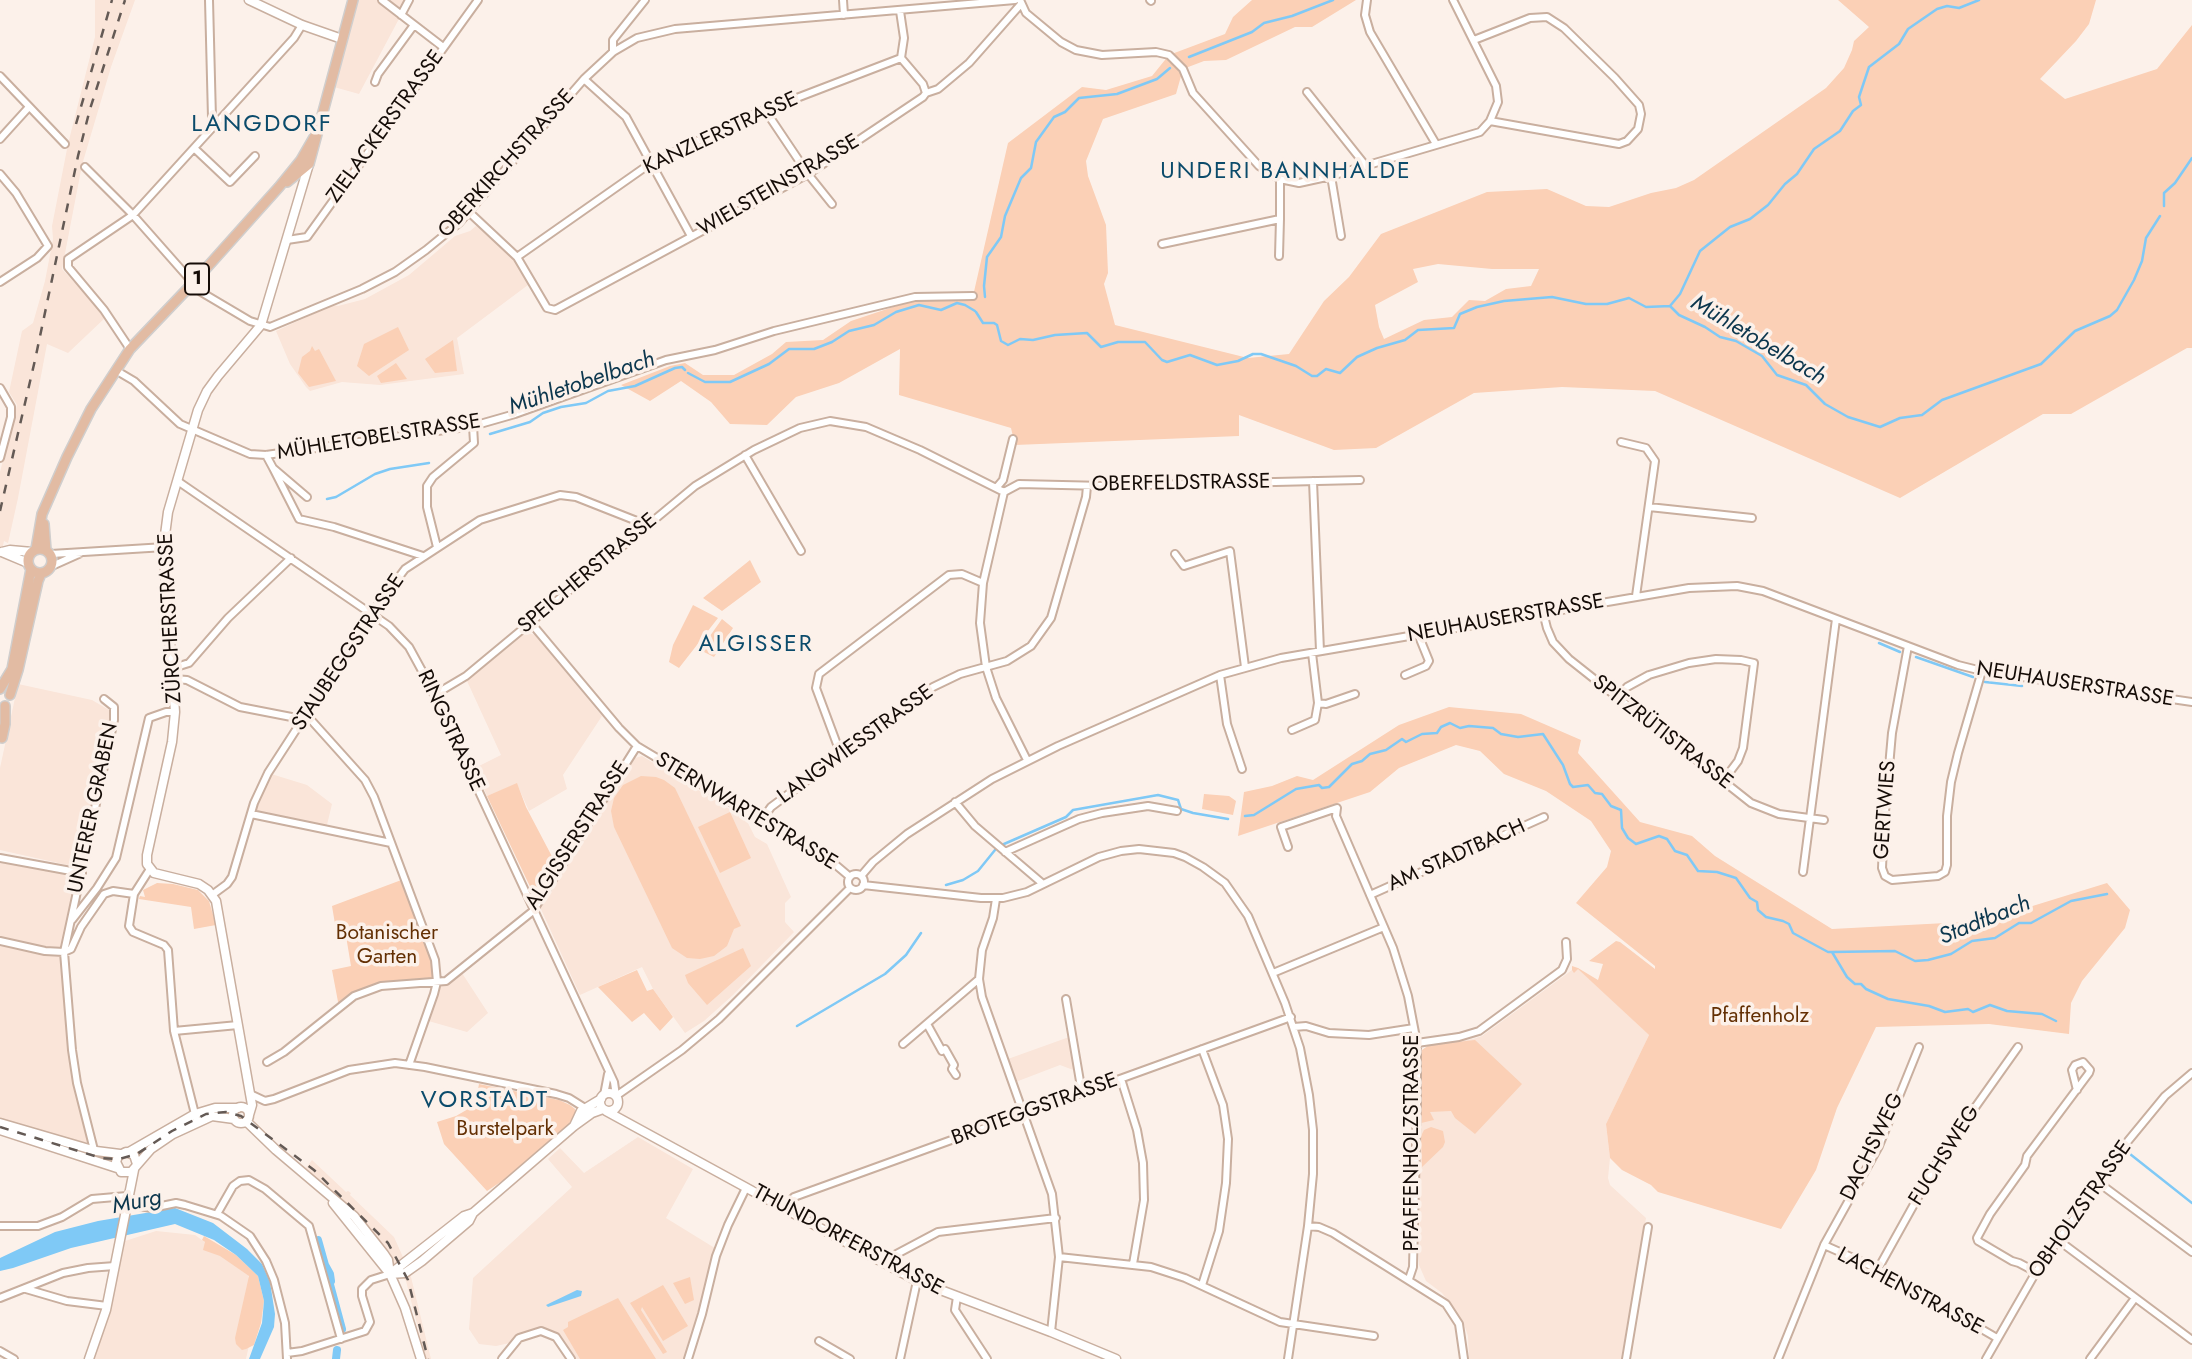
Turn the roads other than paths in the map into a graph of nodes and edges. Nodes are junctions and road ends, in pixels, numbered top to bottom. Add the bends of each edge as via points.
1 (209, 0) edge
2 (249, 0) edge
3 (353, 0) edge
4 (382, 0) edge
5 (409, 0) edge
6 (478, 0) edge
7 (645, 0) edge
8 (843, 0) edge
9 (1367, 0) edge
10 (1453, 0) edge
11 (1005, 1) edge
12 (1019, 1) edge
13 (900, 11) junction
14 (401, 15) junction
15 (844, 15) junction
16 (302, 25) junction
17 (414, 25) junction
18 (342, 39) junction
19 (1474, 40) junction
20 (443, 47) junction
21 (613, 52) junction
22 (901, 58) junction
23 (0, 76) edge
24 (583, 79) junction
25 (375, 82) dead end
26 (1307, 92) dead end
27 (926, 93) junction
28 (29, 107) junction
29 (765, 110) junction
30 (1490, 121) junction
31 (216, 125) junction
32 (316, 134) junction
33 (0, 139) edge
34 (65, 144) dead end
35 (1436, 144) junction
36 (194, 148) junction
37 (255, 156) dead end
38 (651, 163) junction
39 (309, 164) junction
40 (1366, 166) junction
41 (85, 167) dead end
42 (0, 174) edge
43 (808, 174) junction
44 (1331, 176) junction
45 (1280, 179) junction
46 (279, 187) junction
47 (832, 204) dead end
48 (469, 212) junction
49 (133, 215) junction
50 (1280, 219) junction
51 (691, 236) junction
52 (1340, 236) dead end
53 (287, 240) junction
54 (1162, 244) dead end
55 (1279, 256) dead end
56 (517, 257) junction
57 (0, 282) edge
58 (193, 283) junction
59 (973, 296) dead end
60 (261, 325) junction
61 (130, 349) junction
62 (117, 371) junction
63 (0, 388) edge
64 (473, 426) junction
65 (192, 430) junction
66 (1013, 439) dead end
67 (1621, 442) dead end
68 (266, 455) junction
69 (745, 455) junction
70 (0, 458) edge
71 (273, 468) junction
72 (1360, 480) dead end
73 (1313, 481) junction
74 (178, 482) junction
75 (1087, 486) junction
76 (1000, 490) junction
77 (307, 497) dead end
78 (1649, 507) junction
79 (1752, 519) dead end
80 (647, 525) junction
81 (165, 547) junction
82 (437, 547) junction
83 (86, 551) junction
84 (801, 551) dead end
85 (41, 552) junction
86 (1175, 554) dead end
87 (423, 556) junction
88 (291, 558) junction
89 (30, 566) junction
90 (52, 566) junction
91 (41, 573) junction
92 (983, 583) junction
93 (1636, 596) junction
94 (1543, 612) junction
95 (371, 614) junction
96 (1836, 619) junction
97 (531, 623) junction
98 (1418, 634) junction
99 (1908, 646) junction
100 (1316, 652) junction
101 (986, 667) junction
102 (1245, 667) junction
103 (173, 668) junction
104 (1982, 671) junction
105 (1220, 675) junction
106 (1405, 675) dead end
107 (174, 679) junction
108 (0, 689) edge
109 (1355, 694) dead end
110 (10, 695) junction
111 (434, 695) junction
112 (1617, 697) junction
113 (104, 699) dead end
114 (2192, 702) edge
115 (1318, 703) junction
116 (3, 707) edge
117 (170, 712) junction
118 (303, 720) junction
119 (1292, 730) dead end
120 (2, 738) dead end
121 (637, 746) junction
122 (841, 755) junction
123 (1027, 760) junction
124 (1242, 769) dead end
125 (1723, 781) junction
126 (955, 802) junction
127 (1177, 811) dead end
128 (251, 814) junction
129 (1544, 817) dead end
130 (1809, 818) junction
131 (1824, 820) dead end
132 (761, 821) junction
133 (391, 843) junction
134 (1288, 847) dead end
135 (1005, 852) junction
136 (0, 858) edge
137 (150, 869) junction
138 (1803, 872) dead end
139 (82, 873) junction
140 (861, 876) junction
141 (850, 877) junction
142 (1043, 884) junction
143 (863, 885) junction
144 (850, 888) junction
145 (134, 894) junction
146 (212, 895) junction
147 (1370, 895) junction
148 (996, 899) junction
149 (533, 911) junction
150 (71, 922) junction
151 (1384, 927) junction
152 (0, 941) edge
153 (1566, 942) dead end
154 (64, 952) junction
155 (1273, 973) junction
156 (979, 979) junction
157 (437, 982) junction
158 (1066, 999) dead end
159 (1291, 1017) junction
160 (927, 1024) junction
161 (237, 1025) junction
162 (1294, 1027) junction
163 (1414, 1028) junction
164 (174, 1031) junction
165 (1417, 1042) junction
166 (903, 1044) dead end
167 (1919, 1047) dead end
168 (2018, 1047) dead end
169 (1202, 1049) junction
170 (267, 1062) dead end
171 (409, 1065) junction
172 (2192, 1073) edge
173 (608, 1074) junction
174 (956, 1075) dead end
175 (1121, 1079) junction
176 (614, 1082) junction
177 (628, 1087) junction
178 (2077, 1090) dead end
179 (1082, 1093) junction
180 (250, 1094) junction
181 (602, 1097) junction
182 (617, 1101) junction
183 (239, 1107) junction
184 (605, 1110) junction
185 (588, 1111) junction
186 (1024, 1114) junction
187 (196, 1118) junction
188 (248, 1118) junction
189 (234, 1119) junction
190 (627, 1122) junction
191 (0, 1123) edge
192 (0, 1130) edge
193 (94, 1150) junction
194 (125, 1153) junction
195 (136, 1167) junction
196 (119, 1170) junction
197 (2099, 1183) junction
198 (746, 1188) junction
199 (126, 1203) junction
200 (783, 1209) junction
201 (217, 1214) junction
202 (1056, 1218) junction
203 (0, 1226) edge
204 (1308, 1226) junction
205 (1648, 1227) dead end
206 (2057, 1240) junction
207 (1824, 1245) junction
208 (2192, 1252) edge
209 (1059, 1257) junction
210 (884, 1264) junction
211 (1133, 1264) junction
212 (115, 1266) junction
213 (1878, 1269) junction
214 (2036, 1272) junction
215 (390, 1274) junction
216 (1409, 1279) junction
217 (917, 1282) junction
218 (1202, 1285) junction
219 (26, 1289) junction
220 (957, 1297) junction
221 (0, 1298) edge
222 (2135, 1298) junction
223 (107, 1306) junction
224 (1293, 1324) junction
225 (1051, 1332) junction
226 (1374, 1336) dead end
227 (1997, 1338) junction
228 (341, 1339) junction
229 (2192, 1339) edge
230 (819, 1341) dead end
231 (0, 1351) edge
232 (287, 1356) edge
233 (14, 1359) edge
234 (89, 1359) edge
235 (421, 1359) edge
236 (502, 1359) edge
237 (571, 1359) edge
238 (689, 1359) edge
239 (850, 1359) edge
240 (900, 1359) edge
241 (987, 1359) edge
242 (1116, 1359) edge
243 (1288, 1359) edge
244 (1464, 1359) edge
245 (1626, 1359) edge
246 (1778, 1359) edge
247 (1986, 1359) edge
248 (2090, 1359) edge

1 - 31 street via 212,121
2 - 16 main road
3 - 18 main road, ZÜRCHERSTRASSE / 1
4 - 14 street
5 - 14 street
6 - 20 street, ZIELACKERSTRASSE
7 - 21 street, OBERKIRCHSTRASSE via 613,40
8 - 15 street
9 - 35 street via 1370,32
10 - 19 street
11 - 12 street
11 - 13 street
12 - 27 street, WIELSTEINSTRASSE via 969,63 938,89
12 - 45 street via 1026,13 1076,50 1102,55 1169,55 1183,69 1201,102 1259,166
13 - 15 street
13 - 22 street
14 - 17 street
15 - 21 street via 661,31
16 - 18 main road
16 - 31 street
17 - 20 street
17 - 25 street
18 - 32 main road, ZÜRCHERSTRASSE / 1
19 - 30 street via 1498,94
19 - 30 street via 1530,18 1547,17 1615,78 1639,105 1641,114 1638,129 1619,144
20 - 53 street, ZIELACKERSTRASSE via 307,237
21 - 24 street, OBERKIRCHSTRASSE
22 - 27 street
22 - 29 street, KANZLERSTRASSE
23 - 28 street
24 - 38 street via 626,117
24 - 48 street, OBERKIRCHSTRASSE
26 - 40 street
27 - 43 street, WIELSTEINSTRASSE
28 - 33 street
28 - 34 street
29 - 38 street, KANZLERSTRASSE
29 - 43 street
30 - 35 street via 1480,132
31 - 36 street
32 - 39 main road, ZÜRCHERSTRASSE / 1
32 - 46 main road, 1
35 - 40 street
36 - 37 street via 230,182
36 - 49 street
38 - 51 street
38 - 56 street, KANZLERSTRASSE
39 - 46 main road, 1
39 - 53 main road, ZÜRCHERSTRASSE
40 - 44 street
41 - 49 street
42 - 57 street via 47,243 37,258
43 - 47 street
43 - 51 street, WIELSTEINSTRASSE
44 - 45 street via 1299,183
44 - 52 street
45 - 50 street
46 - 58 main road, 1
48 - 56 street
48 - 60 street, OBERKIRCHSTRASSE via 426,250 380,280 281,324
49 - 58 street
49 - 61 street via 68,259 79,283
50 - 54 street
50 - 55 street
51 - 56 street, WIELSTEINSTRASSE via 555,310 547,308
53 - 60 main road, ZÜRCHERSTRASSE
58 - 60 street
58 - 61 main road, 1
59 - 64 street, MÜHLETOBELSTRASSE via 915,297 774,331 666,360
60 - 65 main road, ZÜRCHERSTRASSE via 207,391
61 - 62 main road, 1
62 - 65 street, MÜHLETOBELSTRASSE
62 - 85 main road, 1 via 91,409 42,514
63 - 70 street via 11,407 11,417
64 - 68 street, MÜHLETOBELSTRASSE
64 - 82 street via 474,443 427,486
65 - 68 street, MÜHLETOBELSTRASSE via 250,454
65 - 74 main road, ZÜRCHERSTRASSE
66 - 76 street
67 - 78 street via 1646,448 1655,461
68 - 71 street
69 - 76 street, SPEICHERSTRASSE via 810,425 843,422 883,434
69 - 80 street, SPEICHERSTRASSE via 702,481
69 - 84 street
71 - 77 street
71 - 87 street via 299,519
72 - 73 street, OBERFELDSTRASSE
73 - 75 street, OBERFELDSTRASSE
73 - 100 street
74 - 81 main road, ZÜRCHERSTRASSE via 168,512
74 - 88 street, RINGSTRASSE
75 - 76 street, OBERFELDSTRASSE via 1016,484
75 - 101 street, LANGWIESSTRASSE via 1051,618 1023,652
76 - 92 street
78 - 79 street
78 - 93 street
80 - 82 street, STAUBEGGSTRASSE via 560,495 480,520
80 - 97 street, SPEICHERSTRASSE
81 - 83 street
81 - 103 main road, ZÜRCHERSTRASSE
82 - 87 street, STAUBEGGSTRASSE
83 - 85 street
83 - 90 street
85 - 89 main road
85 - 89 main road via 2,552
85 - 90 main road
86 - 102 street via 1184,566 1230,551
87 - 95 street, STAUBEGGSTRASSE via 401,574
88 - 95 street, RINGSTRASSE
88 - 103 street via 189,663
89 - 91 main road
89 - 108 main road via 12,669
90 - 91 main road
91 - 110 main road
92 - 101 street via 980,623
92 - 122 street via 962,574 949,575 819,674 816,688
93 - 94 street, NEUHAUSERSTRASSE
93 - 96 street, NEUHAUSERSTRASSE via 1737,586 1775,594
94 - 98 street, NEUHAUSERSTRASSE
94 - 112 street, SPITZRÜTISTRASSE via 1553,642
95 - 111 street, RINGSTRASSE via 409,647
95 - 118 street, STAUBEGGSTRASSE
96 - 99 street, NEUHAUSERSTRASSE
96 - 130 street
97 - 111 street, SPEICHERSTRASSE via 465,677
97 - 121 street, STERNWARTESTRASSE
98 - 100 street, NEUHAUSERSTRASSE
98 - 106 street via 1429,661
99 - 104 street, NEUHAUSERSTRASSE
99 - 104 street, GERTWIES via 1884,812 1882,868 1892,880 1945,872 1951,782
100 - 102 street, NEUHAUSERSTRASSE
100 - 115 street
101 - 122 street, LANGWIESSTRASSE via 933,687
101 - 123 street
102 - 105 street, NEUHAUSERSTRASSE
103 - 107 main road, ZÜRCHERSTRASSE
104 - 114 street, NEUHAUSERSTRASSE
105 - 123 street, NEUHAUSERSTRASSE
105 - 124 street via 1227,724
107 - 117 main road, ZÜRCHERSTRASSE
107 - 118 street via 187,680 242,707
108 - 110 main road
109 - 115 street
110 - 116 main road
111 - 149 street, RINGSTRASSE
112 - 125 street, SPITZRÜTISTRASSE
112 - 125 street via 1648,675 1689,663 1716,659 1754,663 1742,748
113 - 139 street, UNTERER GRABEN via 114,707 114,720
115 - 119 street via 1315,720
116 - 120 main road
117 - 137 main road, ZÜRCHERSTRASSE via 172,741 147,855
117 - 150 street via 149,718 116,858
118 - 128 street, STAUBEGGSTRASSE via 268,773
118 - 133 street via 312,721 362,775
121 - 132 street, STERNWARTESTRASSE
121 - 149 street, ALGISSERSTRASSE
122 - 132 street, LANGWIESSTRASSE via 771,807
123 - 126 street, NEUHAUSERSTRASSE
125 - 130 street, SPITZRÜTISTRASSE via 1765,810
126 - 135 street
126 - 140 street, NEUHAUSERSTRASSE via 907,834
127 - 135 street via 1147,806 1102,813
128 - 133 street
128 - 146 street, STAUBEGGSTRASSE via 232,877
129 - 147 street, AM STADTBACH
130 - 131 street, SPITZRÜTISTRASSE
130 - 138 street
132 - 141 street, STERNWARTESTRASSE
133 - 157 street via 436,960
134 - 147 street, PFAFFENHOLZSTRASSE via 1281,827 1337,808 1336,816
135 - 142 street
136 - 139 street
137 - 145 street
137 - 146 main road via 197,883
139 - 150 street, UNTERER GRABEN
140 - 141 street
140 - 143 street
141 - 144 street
142 - 148 street
142 - 155 street via 1121,851 1147,849 1185,857 1225,883 1238,899
143 - 144 street via 857,890
143 - 148 street
144 - 177 street via 719,1018
145 - 154 street via 104,894 71,949
145 - 164 street via 131,929 168,950
146 - 161 main road via 220,917
147 - 151 street, PFAFFENHOLZSTRASSE
148 - 156 street
149 - 157 street, ALGISSERSTRASSE via 446,981
149 - 173 street, RINGSTRASSE
150 - 154 street, UNTERER GRABEN
151 - 155 street
151 - 163 street, PFAFFENHOLZSTRASSE via 1405,985
152 - 154 street
153 - 165 street via 1562,970 1479,1031
154 - 193 street, UNTERER GRABEN via 74,1061
155 - 159 street
156 - 160 street
156 - 186 street
157 - 170 street, ALGISSERSTRASSE via 381,986 354,996
157 - 171 street
158 - 179 street
159 - 162 street
159 - 169 street, BROTEGGSTRASSE
160 - 166 street
160 - 174 street via 942,1051 948,1053
161 - 164 street
161 - 180 main road
162 - 163 street via 1368,1035
162 - 204 street via 1313,1130
163 - 165 street, PFAFFENHOLZSTRASSE
164 - 187 street
165 - 216 street, PFAFFENHOLZSTRASSE via 1415,1226
167 - 207 street, DACHSWEG via 1878,1146
168 - 213 street, FUCHSWEG via 1942,1154
169 - 175 street, BROTEGGSTRASSE
169 - 218 street via 1223,1105 1228,1139 1219,1231
171 - 180 street via 359,1068 265,1101
171 - 185 street via 562,1096
172 - 197 street, OBHOLZSTRASSE via 2127,1140
173 - 176 street, RINGSTRASSE
173 - 181 street
175 - 179 street, BROTEGGSTRASSE
175 - 211 street via 1143,1163 1144,1200
176 - 177 street
176 - 182 street, RINGSTRASSE
177 - 182 street
178 - 214 street via 2027,1156 1977,1238
179 - 186 street, BROTEGGSTRASSE
180 - 183 main road
180 - 188 main road
181 - 182 main road via 610,1093
181 - 184 main road
181 - 185 main road
182 - 184 main road via 612,1111
182 - 190 main road
183 - 187 main road via 215,1108
183 - 188 main road via 246,1108
183 - 189 main road
184 - 185 main road
184 - 190 main road, THUNDORFERSTRASSE
185 - 215 main road via 429,1256 405,1273
186 - 200 street, BROTEGGSTRASSE via 794,1197
186 - 202 street
187 - 189 main road via 218,1115
187 - 194 main road
187 - 195 main road via 159,1143
188 - 189 main road via 239,1123
188 - 215 main road via 275,1150 354,1216 388,1260
190 - 198 main road, THUNDORFERSTRASSE
191 - 193 main road
192 - 196 main road
193 - 194 main road
194 - 195 main road via 136,1158
194 - 196 main road via 116,1159
195 - 196 main road via 128,1173
195 - 199 main road
196 - 199 main road
197 - 206 street, OBHOLZSTRASSE
197 - 208 street
198 - 200 main road, THUNDORFERSTRASSE
198 - 238 street via 716,1256
199 - 201 street via 152,1208 180,1204
199 - 203 street via 92,1199 38,1226
199 - 212 main road
200 - 210 main road, THUNDORFERSTRASSE
201 - 228 street via 243,1179 256,1182 309,1226
201 - 232 street via 250,1236 269,1267 285,1323
202 - 209 street
202 - 210 street via 938,1233
204 - 216 street via 1327,1230
204 - 224 street
205 - 245 street
206 - 214 street, OBHOLZSTRASSE
206 - 222 street
207 - 213 street, LACHENSTRASSE
207 - 246 street, DACHSWEG
209 - 211 street
209 - 225 street
210 - 217 main road, THUNDORFERSTRASSE
211 - 218 street
212 - 219 street via 63,1273
212 - 223 main road
213 - 227 street, LACHENSTRASSE
214 - 227 street, OBHOLZSTRASSE
215 - 228 street via 371,1280 362,1289 368,1328
215 - 235 main road
216 - 244 street via 1450,1309 1459,1324
217 - 220 main road, THUNDORFERSTRASSE
217 - 240 street
218 - 224 street
219 - 221 street
219 - 223 street
220 - 225 main road, THUNDORFERSTRASSE
220 - 241 street via 954,1310
222 - 229 street
222 - 248 street
223 - 234 main road
224 - 226 street
224 - 243 street
225 - 242 main road, THUNDORFERSTRASSE
227 - 247 street, OBHOLZSTRASSE
228 - 232 street
230 - 239 street
231 - 233 street
236 - 237 street via 514,1342 541,1331 556,1337

